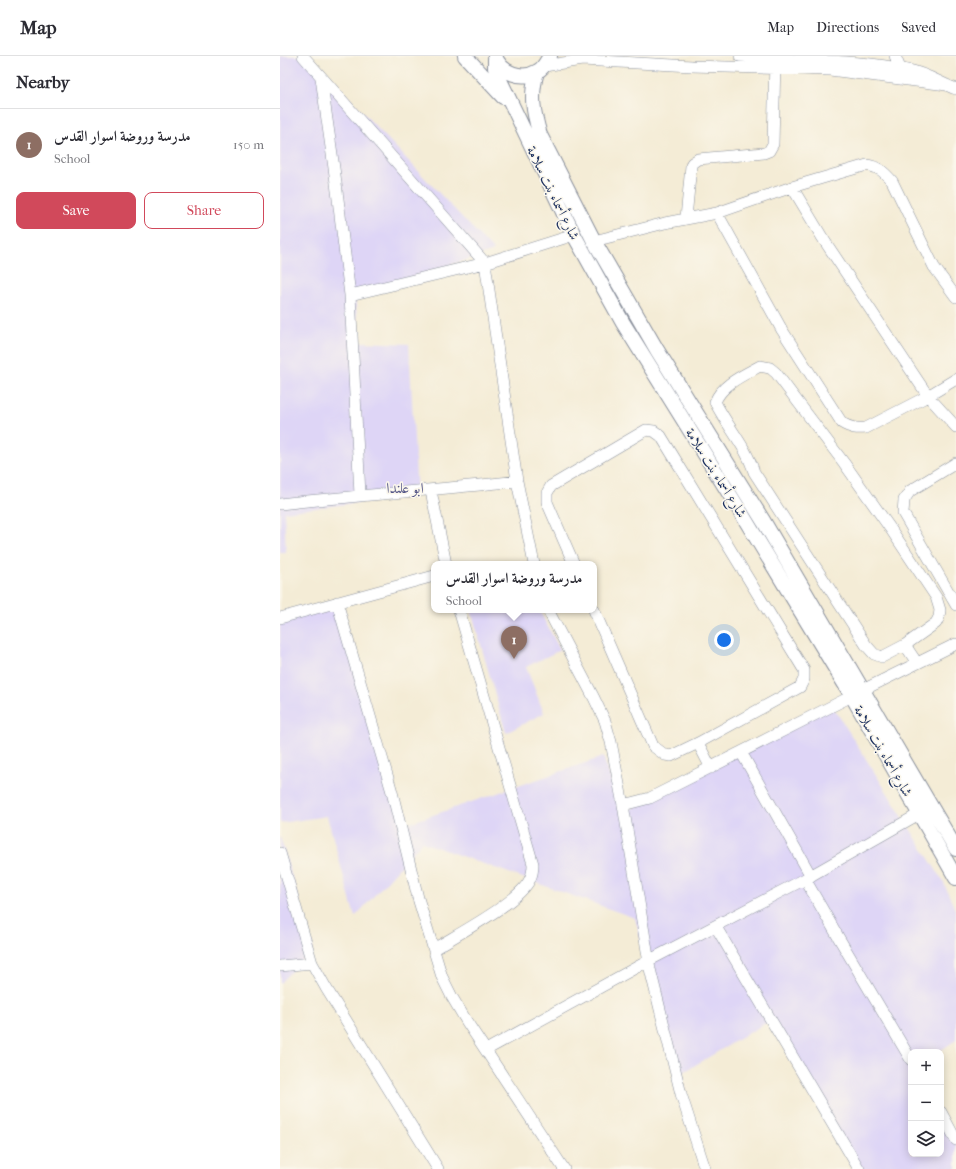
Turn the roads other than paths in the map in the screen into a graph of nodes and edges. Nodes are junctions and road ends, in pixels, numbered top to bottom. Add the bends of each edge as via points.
1 (303, 56) edge
2 (465, 56) edge
3 (740, 56) edge
4 (848, 56) edge
5 (896, 56) edge
6 (495, 57) edge
7 (873, 60) edge
8 (837, 61) junction
9 (775, 64) junction
10 (544, 65) edge
11 (900, 68) junction
12 (857, 72) junction
13 (321, 78) junction
14 (951, 87) edge
15 (510, 104) junction
16 (792, 187) junction
17 (717, 213) junction
18 (686, 218) junction
19 (574, 235) junction
20 (594, 242) junction
21 (485, 263) junction
22 (350, 295) junction
23 (956, 297) edge
24 (956, 379) edge
25 (928, 396) junction
26 (956, 427) edge
27 (956, 463) edge
28 (517, 481) junction
29 (431, 490) junction
30 (360, 495) junction
31 (280, 504) edge
32 (445, 561) edge
33 (533, 561) edge
34 (573, 561) edge
35 (431, 577) edge
36 (337, 602) junction
37 (956, 605) edge
38 (460, 613) edge
39 (550, 613) edge
40 (595, 613) edge
41 (280, 618) edge
42 (956, 644) edge
43 (905, 645) junction
44 (917, 663) junction
45 (858, 693) junction
46 (698, 743) junction
47 (741, 752) junction
48 (711, 768) junction
49 (623, 805) junction
50 (919, 814) junction
51 (956, 849) edge
52 (280, 853) edge
53 (808, 877) junction
54 (956, 878) edge
55 (716, 927) junction
56 (434, 949) junction
57 (648, 961) junction
58 (312, 963) junction
59 (280, 966) edge
60 (486, 1050) junction
61 (908, 1055) edge
62 (944, 1118) edge
63 (956, 1140) edge
64 (438, 1169) edge
65 (564, 1169) edge
66 (705, 1169) edge
67 (859, 1169) edge

1 - 13 street
2 - 15 main road
3 - 9 street
4 - 8 street
5 - 11 street
6 - 10 main road via 504,69 520,76 529,75
6 - 15 main road, شارع أسماء بنت سلامة via 496,68
7 - 8 street
7 - 11 street
7 - 12 street
8 - 9 street
9 - 10 street via 692,66 582,60
9 - 12 street
9 - 18 street via 772,148 764,153 694,161 691,166
10 - 20 main road, شارع أسماء بنت سلامة via 533,85 535,118 540,134
11 - 14 street via 923,74
12 - 14 street
13 - 21 street
13 - 22 street
15 - 19 main road, شارع أسماء بنت سلامة
16 - 17 street
16 - 23 street via 867,165 882,170 892,181 934,267
16 - 25 street via 858,293
17 - 18 street
17 - 25 street via 782,330 842,423 851,428 866,428
18 - 20 street
19 - 21 street
19 - 45 main road, شارع أسماء بنت سلامة via 623,323
20 - 45 main road, شارع أسماء بنت سلامة via 657,350 756,509
21 - 22 street
21 - 28 street
22 - 30 street
24 - 25 street
25 - 26 street
27 - 37 street via 910,491 904,500 903,513
28 - 29 street
28 - 33 street
29 - 30 street
29 - 32 street
30 - 31 street
34 - 46 street via 547,502 547,493 551,486 646,430 654,431 661,436 804,670 804,679 800,687
35 - 36 street
36 - 41 street
36 - 56 street via 390,784 418,898
38 - 56 street via 533,864 531,879 520,892 499,910
39 - 49 street via 605,722
40 - 46 street via 653,746 665,755 672,756
42 - 44 street
43 - 43 street via 882,657 874,654 866,645 754,472 750,458 715,402 724,389 743,375 760,366 766,366 776,374 890,528 936,597 940,610 936,623
43 - 44 street
44 - 45 street
45 - 47 street
45 - 50 main road, شارع أسماء بنت سلامة
45 - 51 main road, شارع أسماء بنت سلامة
46 - 48 street
47 - 48 street
47 - 53 street
48 - 49 street via 650,798
49 - 57 street
50 - 53 street
50 - 54 main road, شارع أسماء بنت سلامة
52 - 58 street
53 - 55 street
53 - 61 street via 840,940
55 - 57 street
55 - 67 street
56 - 60 street via 442,977 452,997
57 - 60 street
57 - 66 street via 681,1094
58 - 59 street
58 - 64 street
60 - 65 street
62 - 63 street

